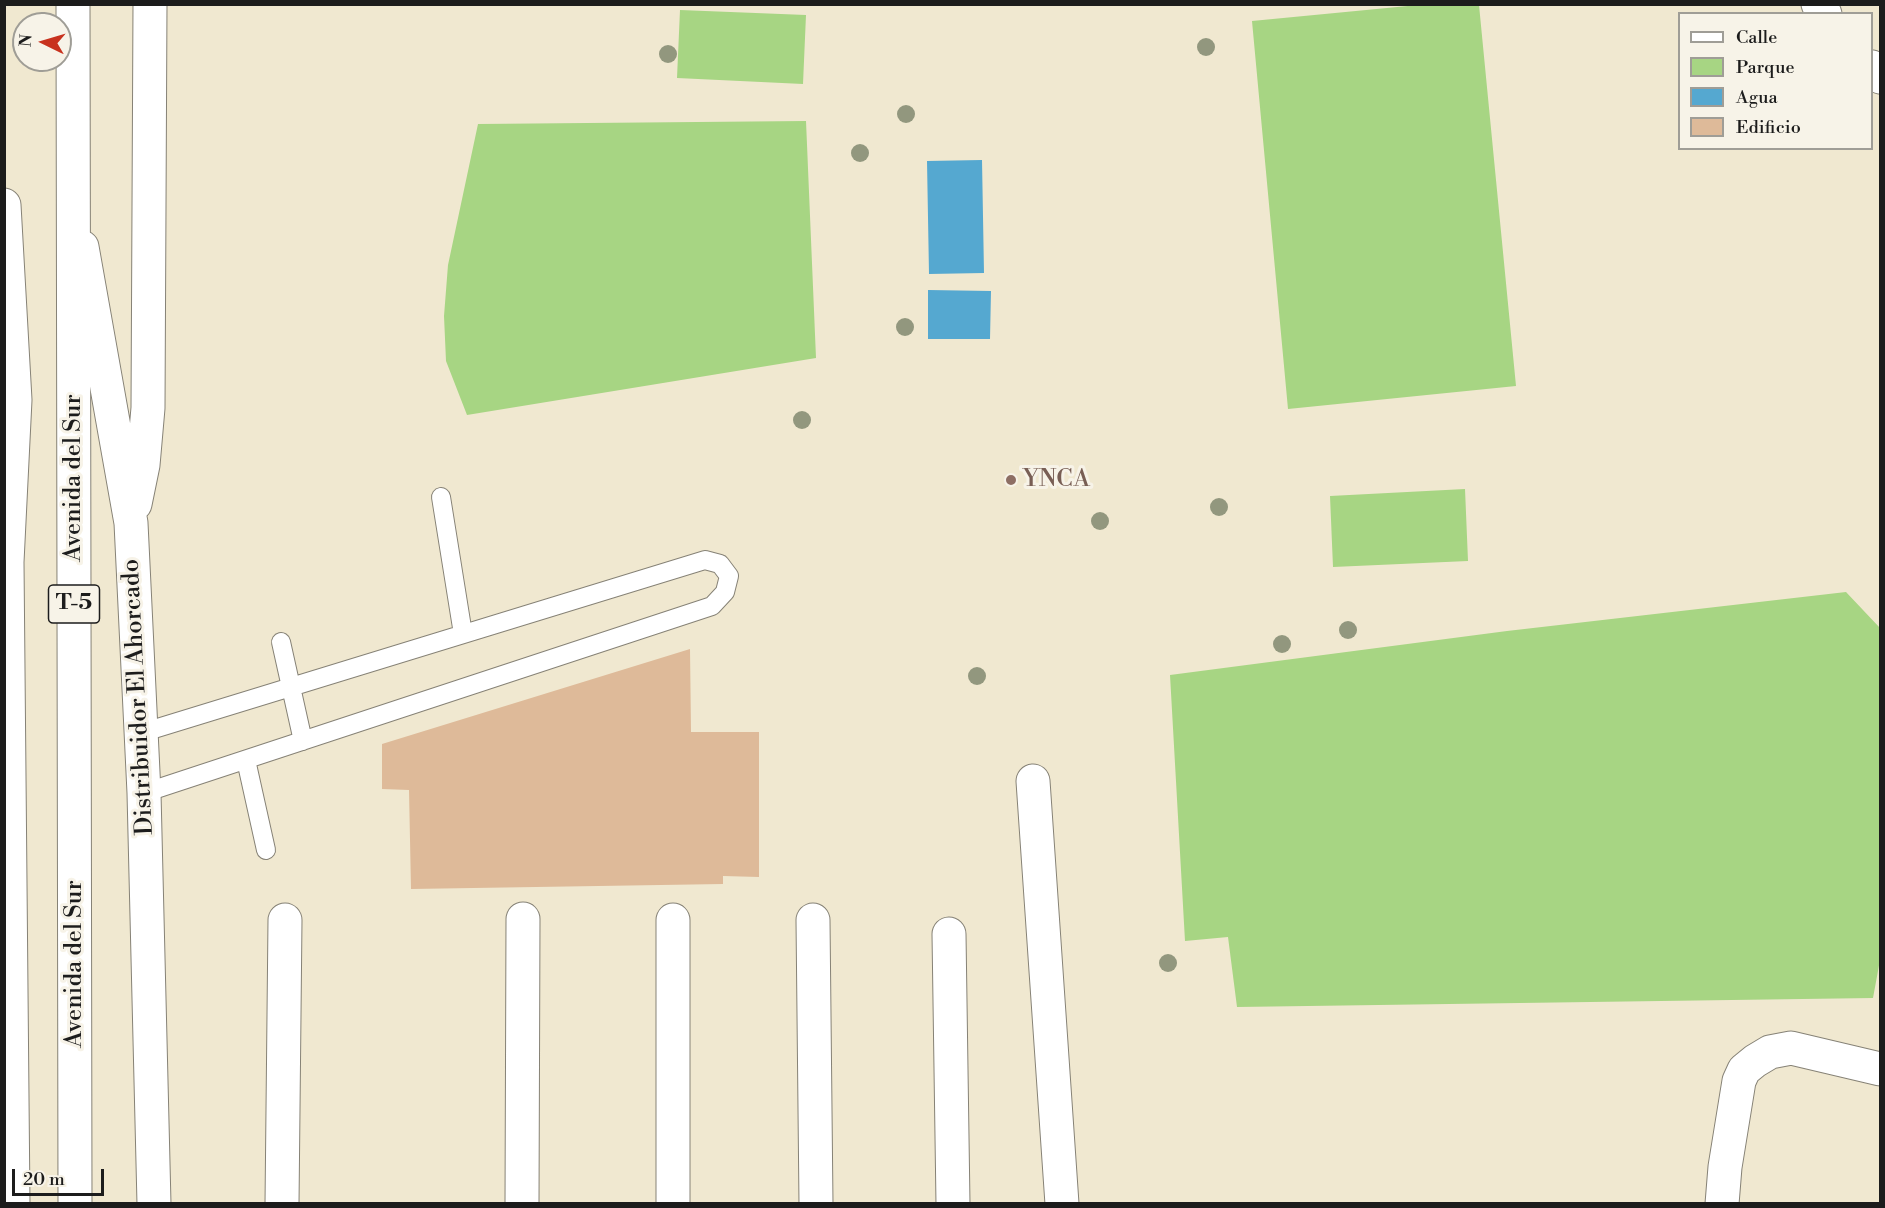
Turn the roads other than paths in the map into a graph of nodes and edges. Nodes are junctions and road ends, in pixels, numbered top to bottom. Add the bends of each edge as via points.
1 (73, 4) edge
2 (150, 4) edge
3 (73, 195) junction
4 (4, 206) edge
5 (441, 497) dead end
6 (130, 524) junction
7 (6, 574) edge
8 (463, 634) junction
9 (280, 642) dead end
10 (291, 687) junction
11 (141, 734) junction
12 (303, 741) junction
13 (246, 760) junction
14 (1033, 781) dead end
15 (144, 793) junction
16 (266, 850) dead end
17 (523, 919) dead end
18 (285, 920) dead end
19 (673, 920) dead end
20 (813, 920) dead end
21 (949, 934) dead end
22 (1881, 1069) edge
23 (13, 1203) edge
24 (75, 1203) edge
25 (154, 1203) edge
26 (282, 1203) edge
27 (522, 1203) edge
28 (673, 1203) edge
29 (816, 1203) edge
30 (953, 1203) edge
31 (1062, 1203) edge
32 (1722, 1203) edge

1 - 3 main road, Avenida del Sur / T-5
2 - 6 main road via 148,408 143,465
3 - 6 main road, Distribuidor El Ahorcado / T-5
3 - 24 main road, Avenida del Sur / T-5
4 - 7 main road via 15,400
5 - 8 lane
6 - 11 main road, Distribuidor El Ahorcado / T-5
7 - 23 main road
8 - 10 lane
8 - 12 lane via 705,560 720,564 729,576 725,592 712,606
9 - 10 lane
10 - 11 lane
10 - 12 lane
11 - 15 main road, Distribuidor El Ahorcado / T-5
12 - 13 lane
13 - 15 lane
13 - 16 lane
14 - 31 main road
15 - 25 main road, Distribuidor El Ahorcado / T-5
17 - 27 main road
18 - 26 main road
19 - 28 main road
20 - 29 main road
21 - 30 main road
22 - 32 main road via 1791,1048 1770,1052 1744,1070 1739,1081

